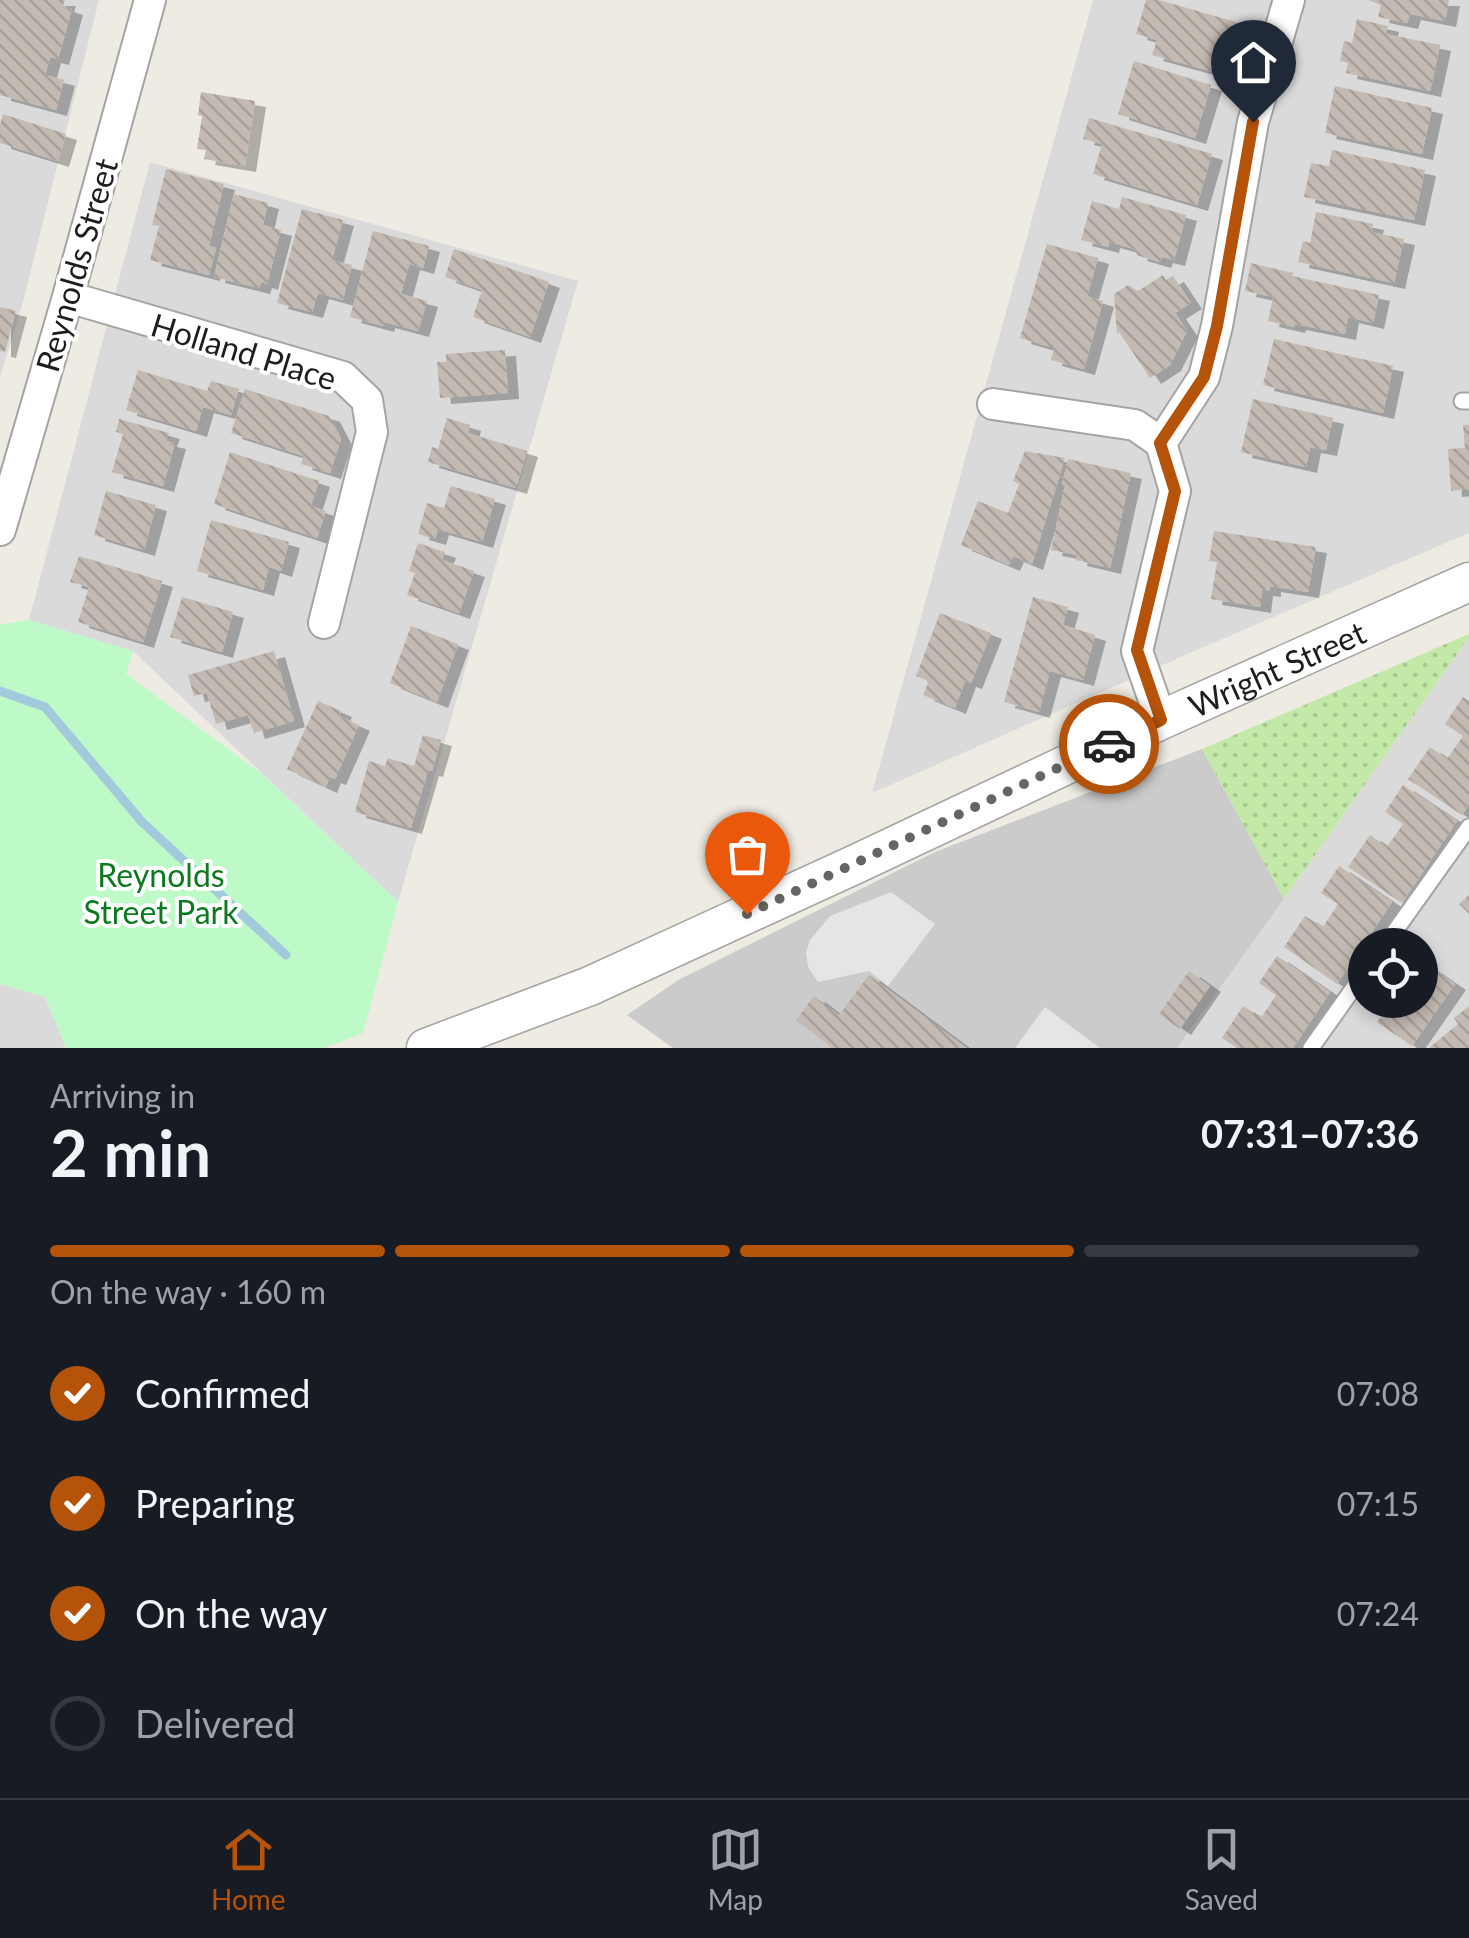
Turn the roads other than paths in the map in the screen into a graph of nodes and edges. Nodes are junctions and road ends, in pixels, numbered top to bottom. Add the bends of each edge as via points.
1 (150, 0) edge
2 (1290, 0) edge
3 (68, 297) junction
4 (993, 404) dead end
5 (1160, 443) junction
6 (6, 481) edge
7 (0, 530) edge
8 (1469, 582) edge
9 (324, 622) dead end
10 (1161, 720) junction
11 (1469, 827) edge
12 (1396, 928) edge
13 (1348, 996) edge
14 (426, 1048) edge
15 (1311, 1048) edge

1 - 3 street, Reynolds Street
2 - 5 street via 1253,122 1204,377
3 - 6 street, Reynolds Street
3 - 9 street, Holland Place via 343,376 367,400 372,432
4 - 5 street via 1136,424
5 - 10 street via 1175,491 1137,650
6 - 7 street, Reynolds Street
8 - 10 street, Wright Street
10 - 14 street, Wright Street via 590,986
11 - 12 lane
13 - 15 lane

